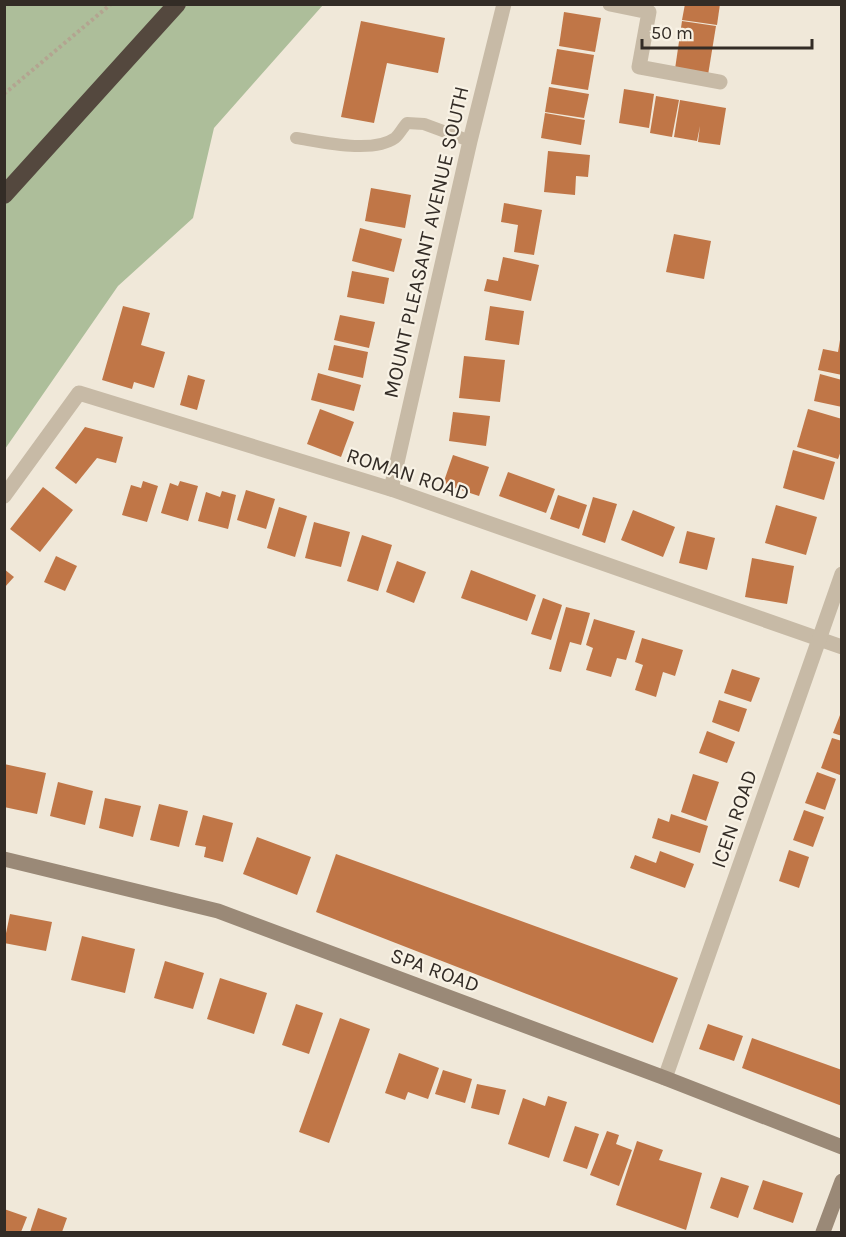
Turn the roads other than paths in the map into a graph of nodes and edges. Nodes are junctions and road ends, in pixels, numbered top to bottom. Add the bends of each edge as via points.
1 (177, 4) edge
2 (504, 4) edge
3 (610, 4) edge
4 (720, 82) dead end
5 (296, 138) dead end
6 (470, 141) junction
7 (4, 195) edge
8 (391, 489) junction
9 (4, 496) edge
10 (842, 574) edge
11 (819, 639) junction
12 (842, 647) edge
13 (4, 859) edge
14 (665, 1078) junction
15 (842, 1147) edge
16 (842, 1181) edge
17 (823, 1233) edge

1 - 7 highway
2 - 6 street, MOUNT PLEASANT AVENUE SOUTH
3 - 4 street via 649,12 639,67
5 - 6 lane via 339,145 377,145 395,138 406,123 424,124
6 - 8 street, MOUNT PLEASANT AVENUE SOUTH
8 - 9 street, ROMAN ROAD via 79,393
8 - 11 street, ROMAN ROAD
10 - 11 street, ICEN ROAD
11 - 12 street, ROMAN ROAD
11 - 14 street, ICEN ROAD
13 - 14 street, SPA ROAD via 218,911
14 - 15 street, SPA ROAD
16 - 17 street

